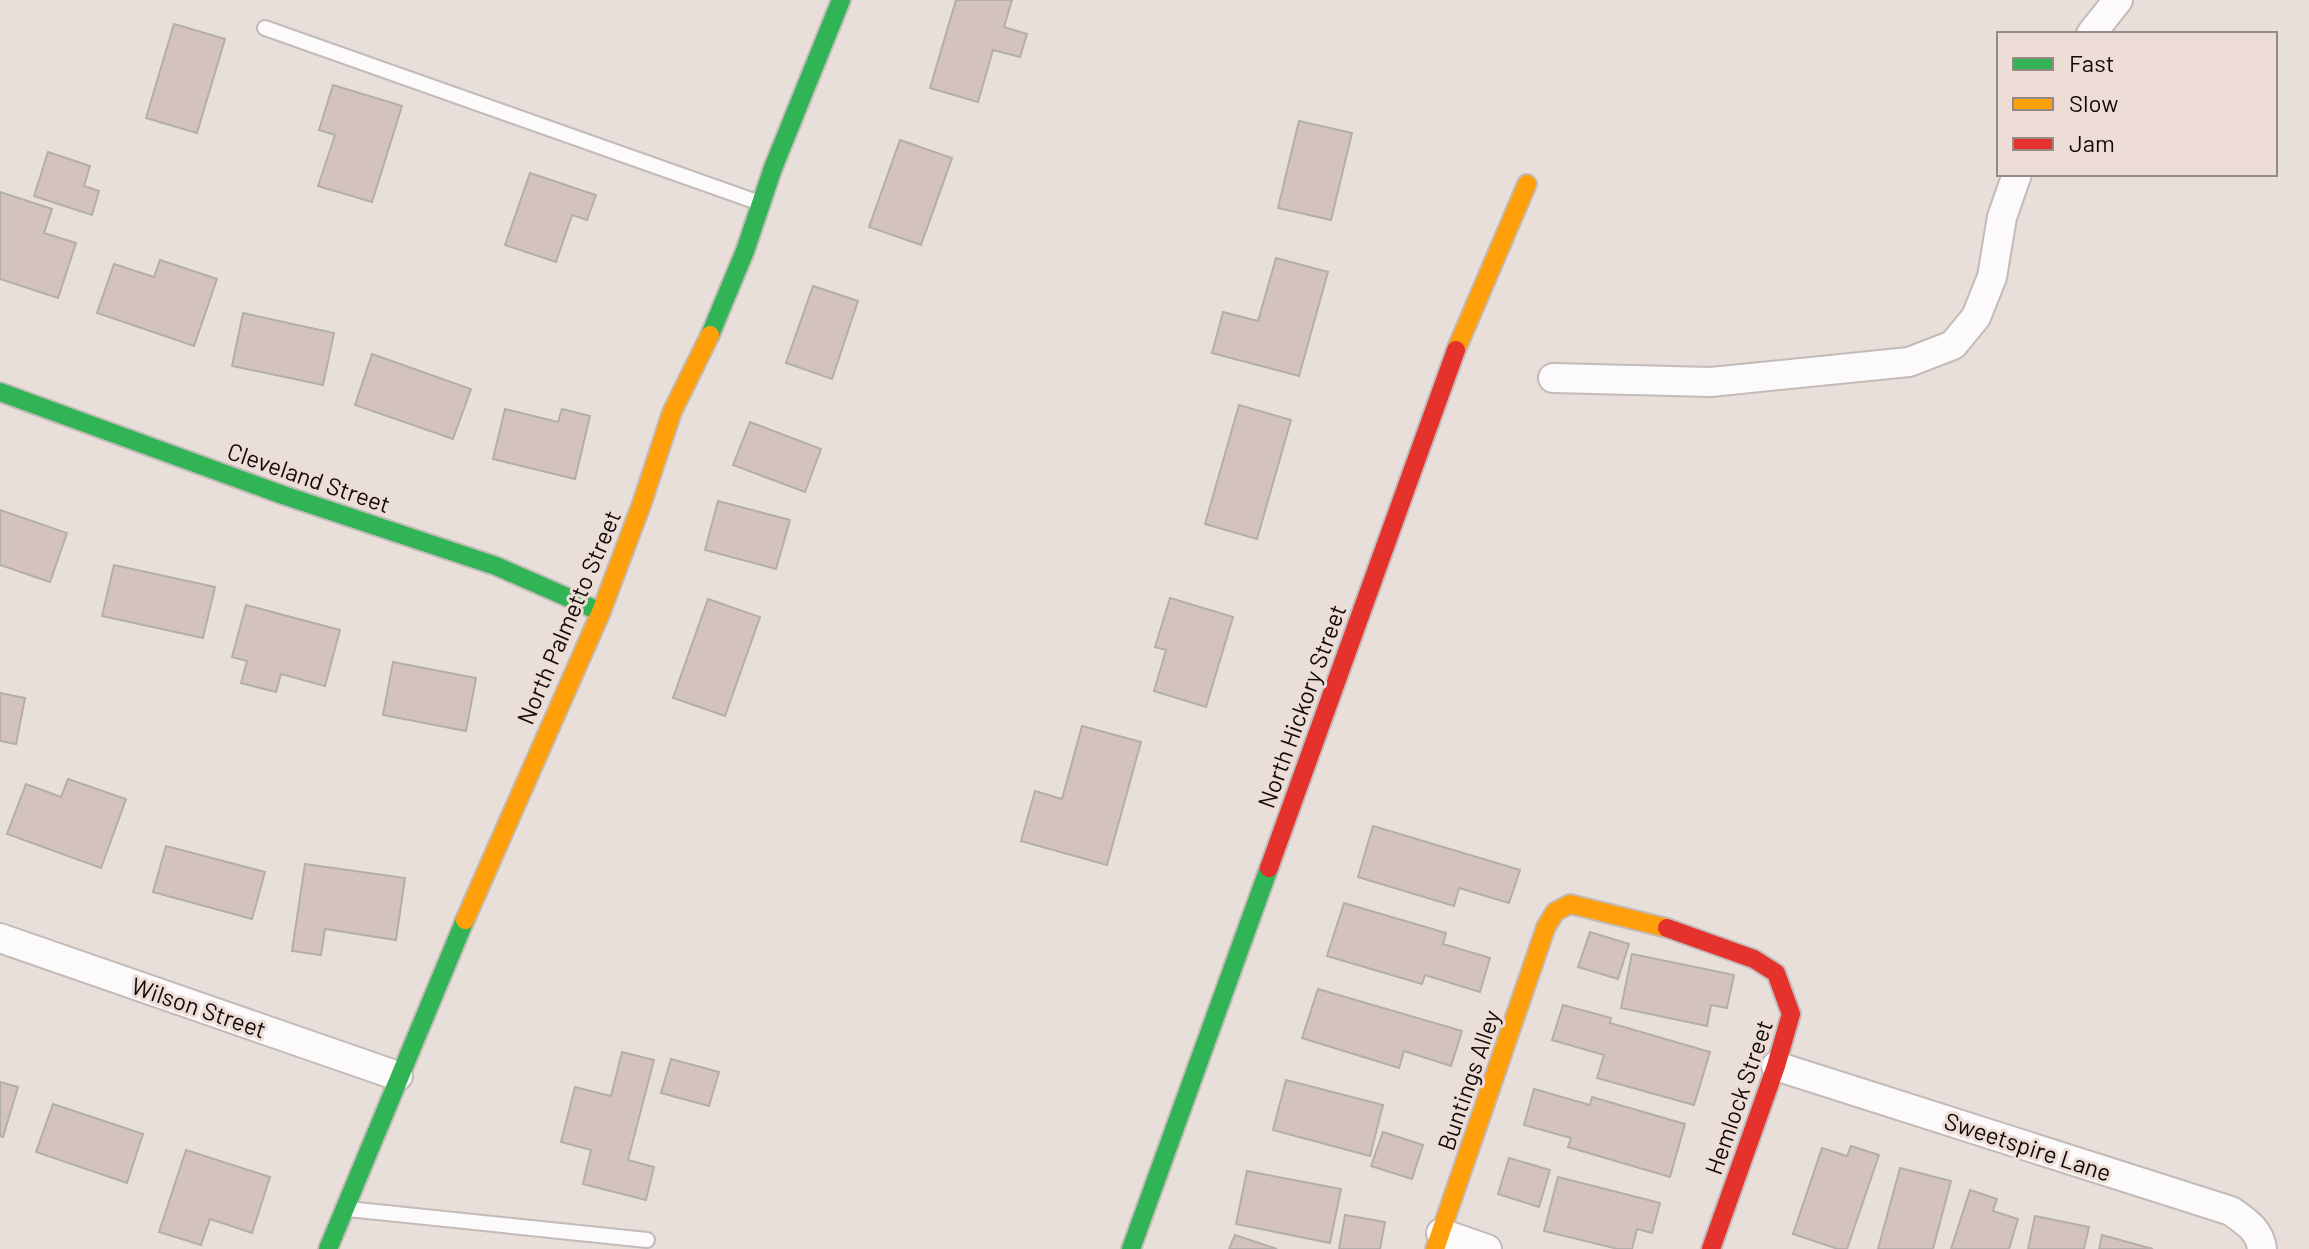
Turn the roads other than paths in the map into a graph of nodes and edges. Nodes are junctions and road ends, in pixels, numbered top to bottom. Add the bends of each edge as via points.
1 (841, 0) edge
2 (2118, 0) edge
3 (265, 28) dead end
4 (2093, 32) edge
5 (2016, 176) edge
6 (1527, 184) dead end
7 (761, 203) junction
8 (1553, 378) dead end
9 (0, 392) edge
10 (601, 612) junction
11 (1546, 927) joint
12 (0, 938) edge
13 (1776, 1066) junction
14 (398, 1076) junction
15 (344, 1208) junction
16 (647, 1240) dead end
17 (1438, 1241) edge
18 (328, 1249) edge
19 (1131, 1249) edge
20 (1487, 1249) edge
21 (1711, 1249) edge
22 (2262, 1249) edge

1 - 7 street, North Palmetto Street
2 - 4 street
3 - 7 lane
5 - 8 street via 2002,217 1992,277 1976,317 1953,345 1909,362 1711,382
6 - 19 street, North Hickory Street via 1454,355
7 - 10 street, North Palmetto Street via 716,322 672,412
9 - 10 street, Cleveland Street via 496,566
10 - 14 street, North Palmetto Street
11 - 13 street, Hemlock Street via 1561,907 1570,904 1678,931 1754,959 1776,973 1791,1014
11 - 17 street, Buntings Alley
12 - 14 street, Wilson Street
13 - 21 street, Hemlock Street
13 - 22 street, Sweetspire Lane via 2231,1211 2250,1224
14 - 15 street, North Palmetto Street
15 - 16 lane
15 - 18 street, North Palmetto Street
17 - 20 street

